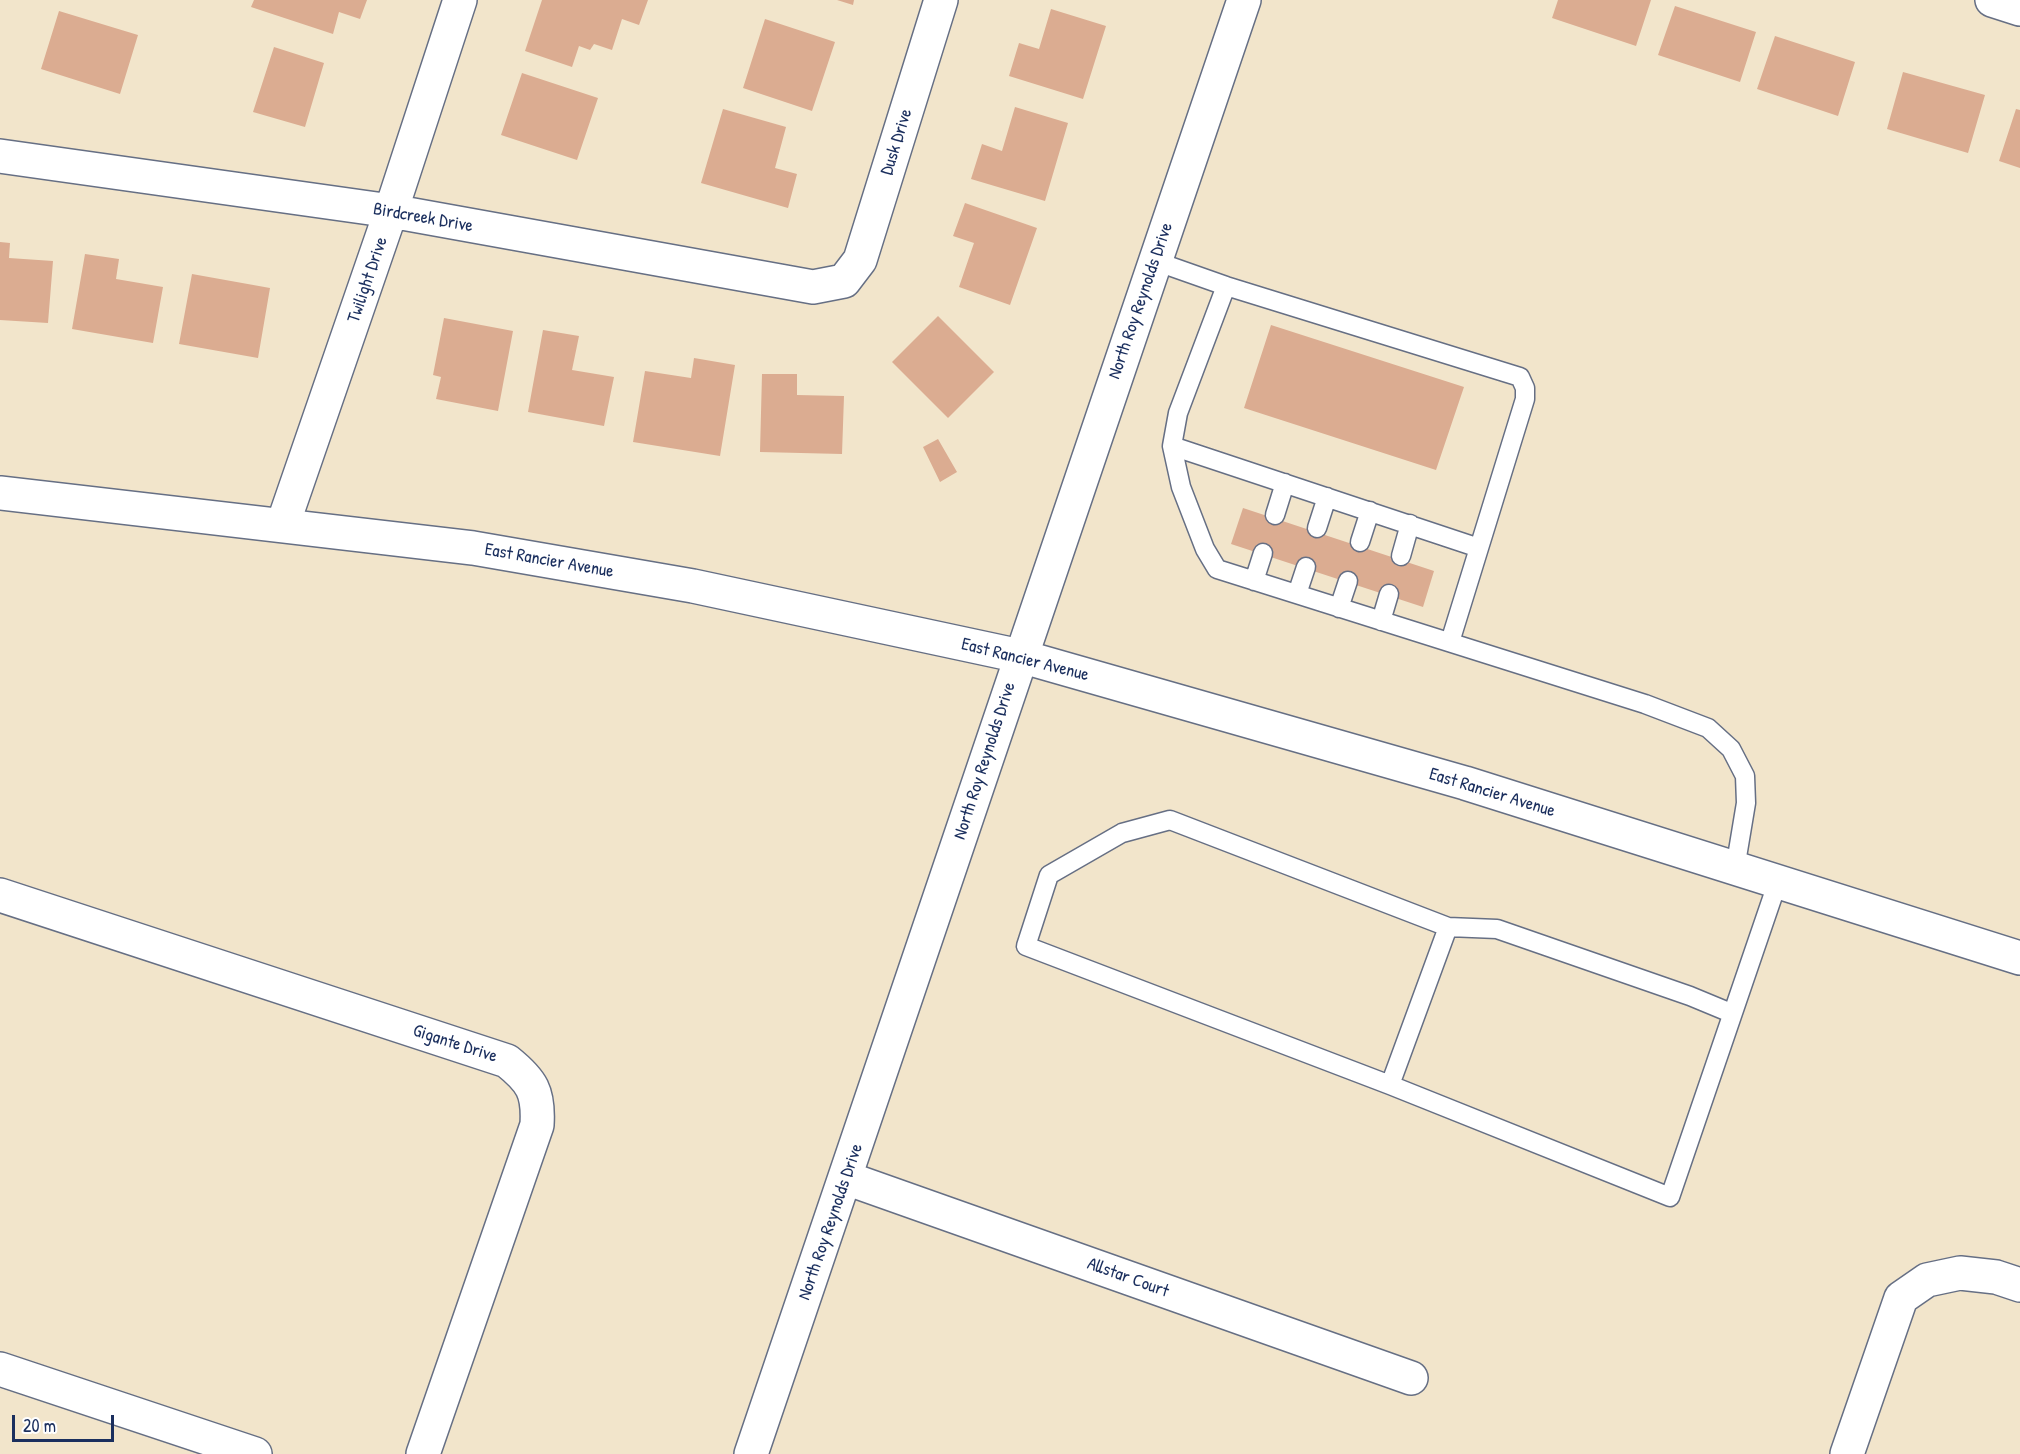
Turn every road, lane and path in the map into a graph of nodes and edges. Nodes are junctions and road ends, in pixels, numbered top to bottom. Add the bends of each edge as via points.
1 (460, 0) edge
2 (941, 0) edge
3 (1244, 0) edge
4 (1992, 0) edge
5 (2020, 9) edge
6 (0, 156) edge
7 (391, 211) junction
8 (1155, 261) junction
9 (844, 281) joint
10 (1226, 286) junction
11 (1172, 446) junction
12 (1285, 483) junction
13 (0, 493) edge
14 (1327, 497) junction
15 (1371, 512) junction
16 (1275, 515) dead end
17 (283, 524) junction
18 (1410, 524) junction
19 (1317, 528) dead end
20 (1360, 542) dead end
21 (1479, 548) junction
22 (1263, 553) dead end
23 (1401, 556) dead end
24 (1306, 567) dead end
25 (1254, 581) junction
26 (1348, 581) dead end
27 (1297, 594) junction
28 (1389, 594) dead end
29 (1340, 608) junction
30 (1381, 621) junction
31 (1450, 642) junction
32 (1020, 656) junction
33 (1735, 868) junction
34 (1778, 882) junction
35 (0, 895) edge
36 (1448, 927) junction
37 (2020, 958) edge
38 (1731, 1013) junction
39 (1390, 1085) junction
40 (846, 1178) junction
41 (2020, 1285) edge
42 (0, 1369) edge
43 (1411, 1378) dead end
44 (255, 1454) edge
45 (423, 1454) edge
46 (751, 1454) edge
47 (1847, 1454) edge

1 - 7 street, Twilight Drive
2 - 9 street, Dusk Drive via 860,260
3 - 8 street, North Roy Reynolds Drive
4 - 5 street
6 - 7 street, Birdcreek Drive
7 - 9 street, Birdcreek Drive via 813,287
7 - 17 street, Twilight Drive
8 - 10 lane
8 - 32 street, North Roy Reynolds Drive
10 - 11 lane via 1178,413
10 - 21 lane via 1520,377 1525,399
11 - 12 lane
11 - 25 lane via 1181,487 1217,570
12 - 14 lane
12 - 16 lane
13 - 17 street, East Rancier Avenue
14 - 15 lane
14 - 19 lane
15 - 18 lane
15 - 20 lane
17 - 32 street, East Rancier Avenue via 473,548 693,586
18 - 21 lane
18 - 23 lane
21 - 31 lane
22 - 25 lane
24 - 27 lane
25 - 27 lane
26 - 29 lane
27 - 29 lane
28 - 30 lane
29 - 30 lane
30 - 31 lane
31 - 33 lane via 1708,728 1731,749 1746,776 1746,803
32 - 33 street, East Rancier Avenue via 1466,783
32 - 40 street, North Roy Reynolds Drive
33 - 34 street, East Rancier Avenue
34 - 37 street, East Rancier Avenue
34 - 38 lane
35 - 45 street, Gigante Drive via 507,1061 526,1077 538,1101 537,1125
36 - 38 lane via 1497,929
36 - 39 lane
36 - 39 lane via 1170,820 1122,833 1049,875 1026,946
38 - 39 lane via 1670,1197
40 - 43 street, Allstar Court
40 - 46 street, North Roy Reynolds Drive
41 - 47 street via 1996,1277 1960,1274 1927,1280 1901,1298
42 - 44 street

